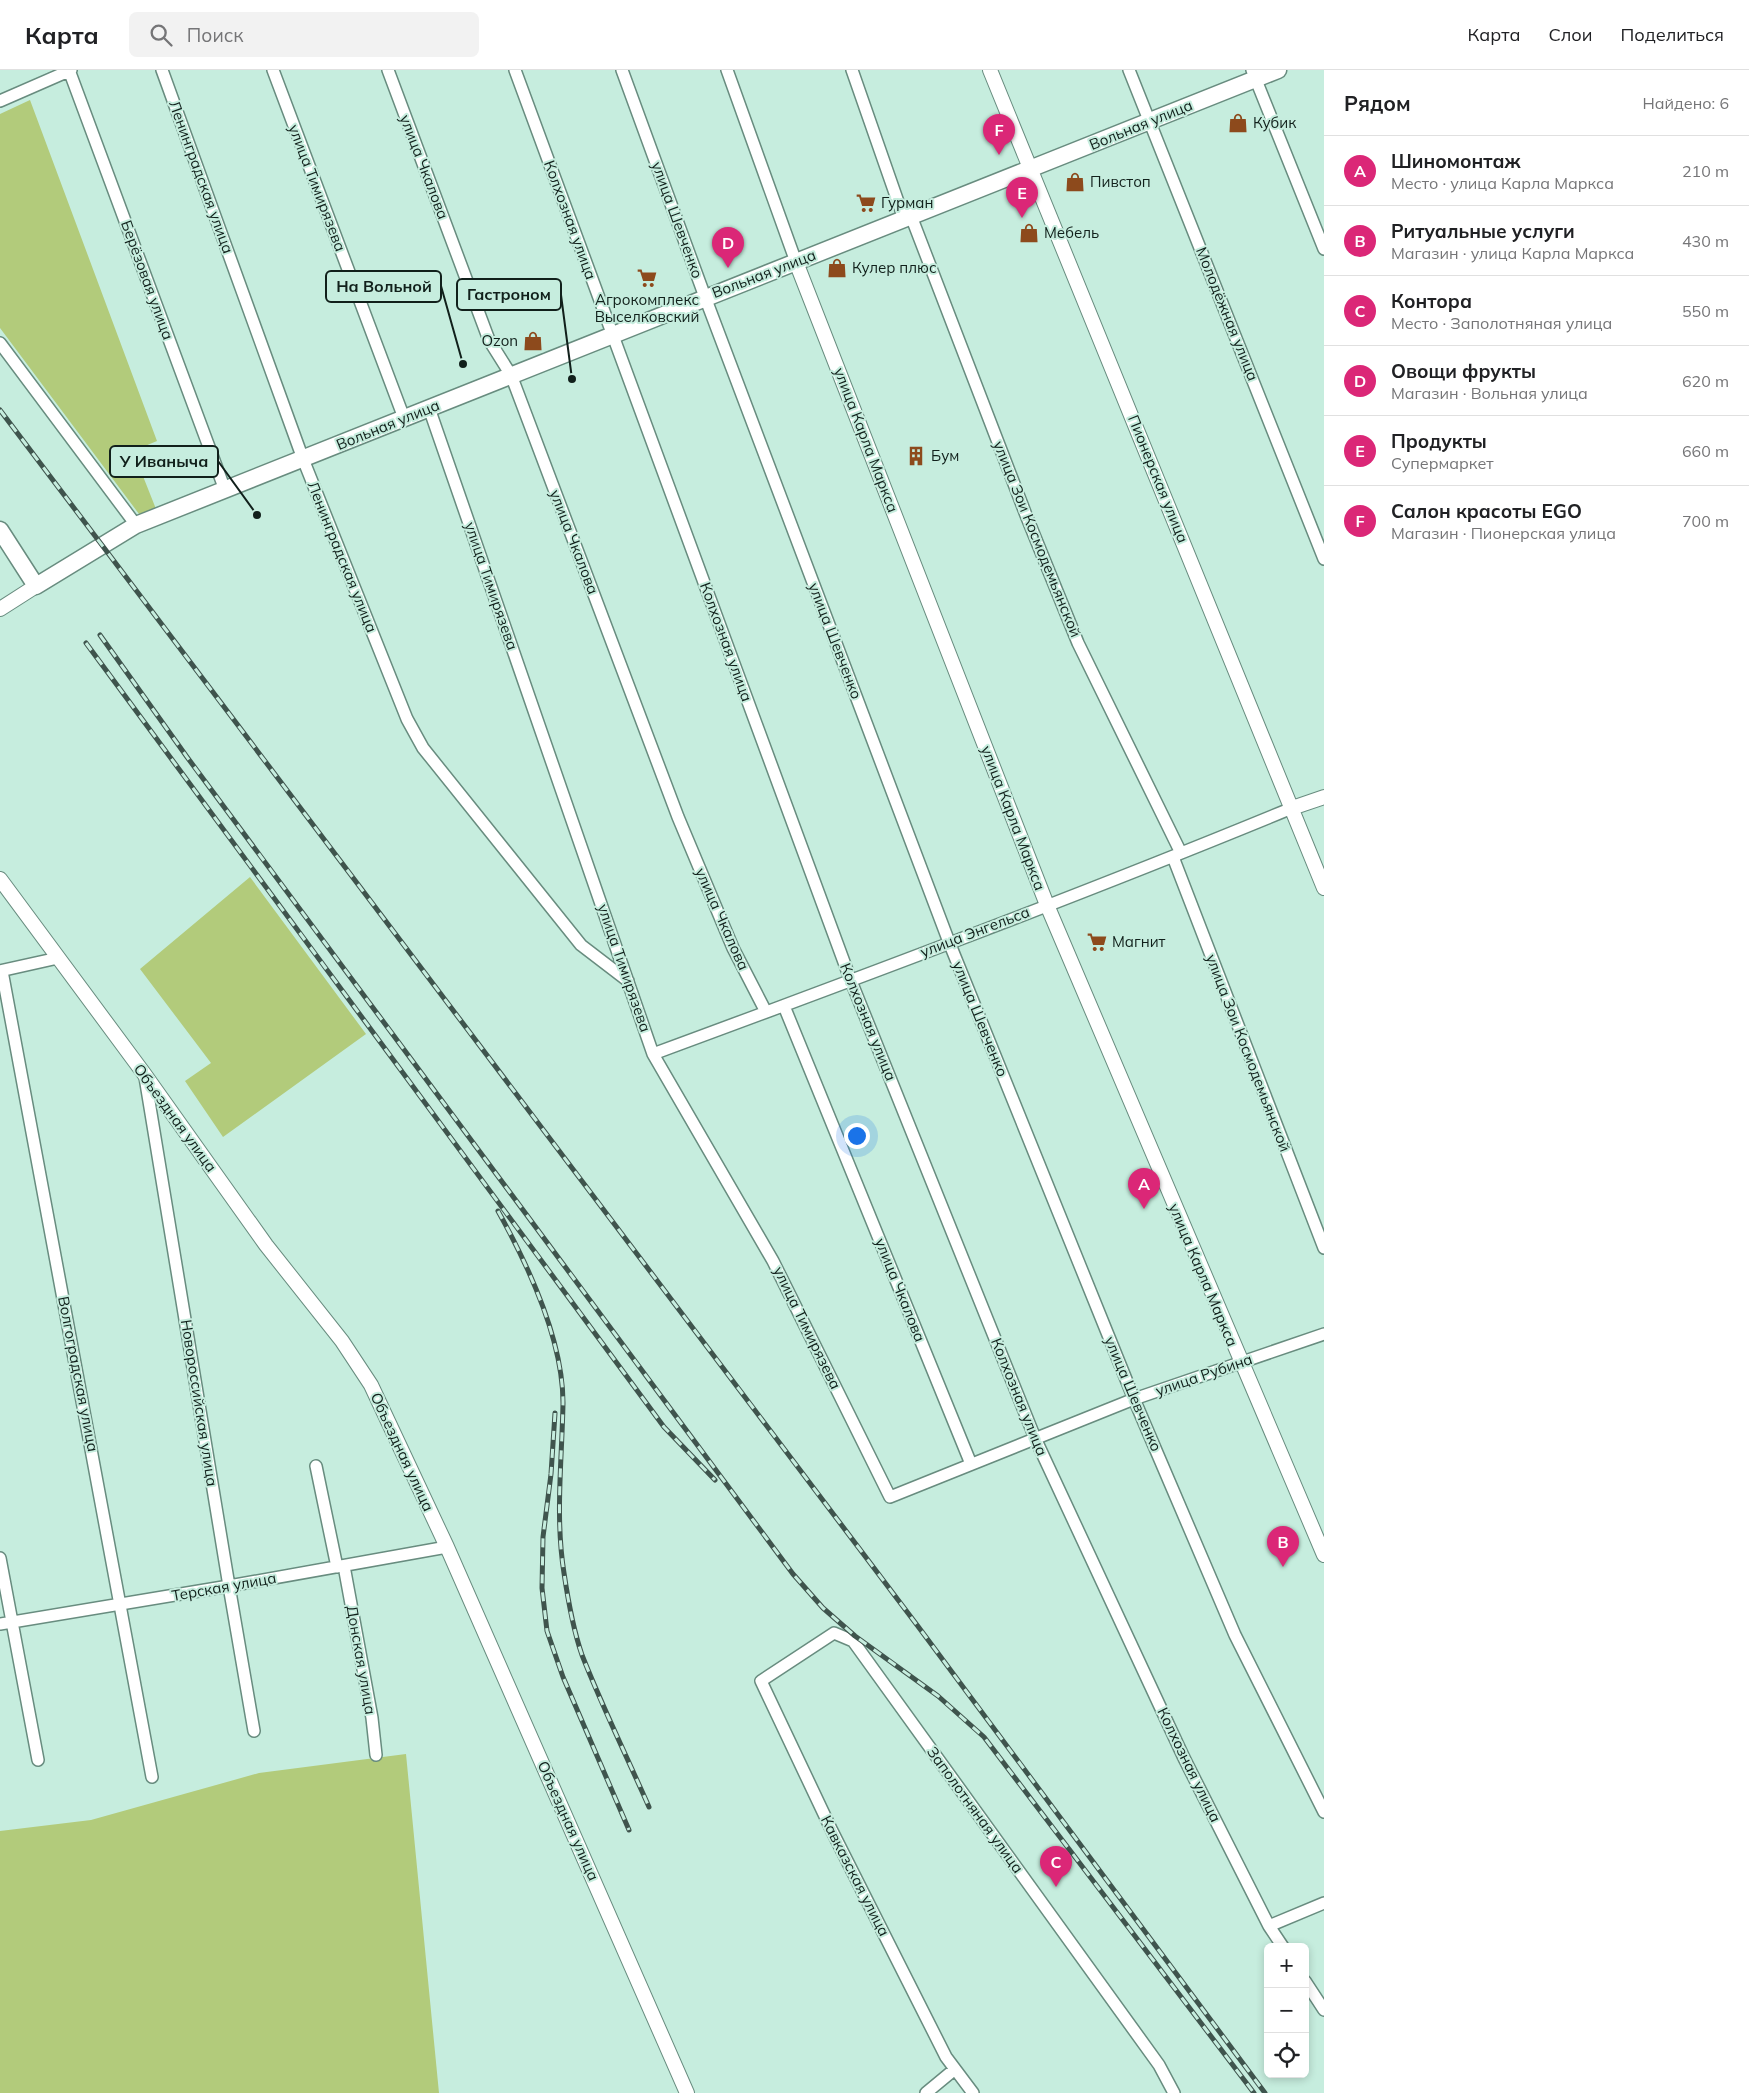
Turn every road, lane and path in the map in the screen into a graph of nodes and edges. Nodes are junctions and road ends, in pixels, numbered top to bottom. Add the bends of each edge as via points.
1 (70, 70) edge
2 (162, 70) edge
3 (273, 70) edge
4 (388, 70) edge
5 (515, 70) edge
6 (622, 70) edge
7 (727, 70) edge
8 (852, 70) edge
9 (990, 70) edge
10 (1129, 70) edge
11 (1278, 70) edge
12 (1254, 74) edge
13 (0, 101) edge
14 (1150, 122) junction
15 (1031, 168) junction
16 (907, 217) junction
17 (1324, 249) edge
18 (796, 262) junction
19 (705, 297) junction
20 (613, 335) junction
21 (0, 343) edge
22 (511, 375) junction
23 (429, 408) junction
24 (404, 418) junction
25 (303, 459) junction
26 (225, 490) junction
27 (136, 525) junction
28 (0, 530) edge
29 (1324, 559) edge
30 (36, 586) junction
31 (0, 609) edge
32 (1324, 797) edge
33 (1292, 808) junction
34 (1177, 855) junction
35 (0, 879) edge
36 (1324, 888) edge
37 (1047, 905) junction
38 (949, 942) junction
39 (58, 958) junction
40 (1, 971) edge
41 (628, 981) junction
42 (851, 981) junction
43 (784, 1006) junction
44 (766, 1012) junction
45 (653, 1054) junction
46 (145, 1075) junction
47 (1324, 1248) edge
48 (1324, 1334) edge
49 (1241, 1364) junction
50 (1134, 1399) junction
51 (1035, 1438) junction
52 (970, 1464) junction
53 (316, 1466) dead end
54 (890, 1497) joint
55 (447, 1547) junction
56 (1324, 1555) edge
57 (0, 1558) edge
58 (340, 1566) junction
59 (229, 1586) junction
60 (121, 1604) junction
61 (6, 1623) edge
62 (762, 1681) joint
63 (254, 1731) dead end
64 (376, 1755) dead end
65 (38, 1760) dead end
66 (152, 1777) dead end
67 (1324, 1812) edge
68 (1324, 1903) edge
69 (1269, 1926) junction
70 (1280, 1943) edge
71 (1309, 1987) edge
72 (1324, 2010) edge
73 (955, 2068) junction
74 (687, 2093) edge
75 (926, 2093) edge
76 (973, 2093) edge
77 (1174, 2093) edge

1 - 13 street
1 - 26 street, Берёзовая улица
2 - 25 street, Ленинградская улица
3 - 24 street, улица Тимирязева
4 - 22 street, улица Чкалова via 489,340
5 - 20 street, Колхозная улица
6 - 19 street, улица Шевченко
7 - 18 street, улица Карла Маркса
8 - 16 street, улица Зои Космодемьянской
9 - 15 street, Пионерская улица
10 - 14 street, Молодёжная улица
11 - 12 main road, Вольная улица
12 - 14 main road, Вольная улица
12 - 17 street
14 - 15 main road, Вольная улица
14 - 29 street, Молодёжная улица
15 - 16 main road, Вольная улица
15 - 33 street, Пионерская улица
16 - 18 main road, Вольная улица
16 - 34 street, улица Зои Космодемьянской via 1078,643
18 - 19 main road, Вольная улица
18 - 37 street, улица Карла Маркса
19 - 20 main road, Вольная улица
19 - 38 street, улица Шевченко
20 - 22 main road, Вольная улица
20 - 42 street, Колхозная улица
21 - 27 street
22 - 23 main road, Вольная улица
22 - 44 street, улица Чкалова via 678,817 733,948
23 - 24 main road, Вольная улица
23 - 41 street, улица Тимирязева
24 - 25 main road, Вольная улица
25 - 26 main road, Вольная улица
25 - 41 street, Ленинградская улица via 407,719 423,748 581,945
26 - 27 main road, Вольная улица
27 - 30 main road, Вольная улица
28 - 30 main road
30 - 31 street, Вольная улица
32 - 33 street, улица Энгельса
33 - 34 street, улица Энгельса
33 - 36 street, Пионерская улица
34 - 37 street, улица Энгельса
34 - 47 street, улица Зои Космодемьянской
35 - 39 street, Объездная улица
37 - 38 street, улица Энгельса
37 - 49 street, улица Карла Маркса
38 - 42 street, улица Энгельса
38 - 50 street, улица Шевченко
39 - 40 street
39 - 46 street, Объездная улица
40 - 60 street, Волгоградская улица
41 - 45 street, улица Тимирязева
42 - 43 street, улица Энгельса
42 - 51 street, Колхозная улица
43 - 44 street, улица Энгельса
43 - 52 street, улица Чкалова
44 - 45 street, улица Энгельса
45 - 54 street, улица Тимирязева via 773,1261
46 - 55 street, Объездная улица via 260,1237 342,1341 371,1385
46 - 59 street, Новороссийская улица
48 - 49 street, улица Рубина
49 - 50 street, улица Рубина
49 - 56 street, улица Карла Маркса
50 - 51 street, улица Рубина
50 - 67 street, улица Шевченко via 1235,1634
51 - 52 street, улица Рубина
51 - 69 street, Колхозная улица via 1184,1758
52 - 54 street, улица Рубина
53 - 58 street, Донская улица
55 - 58 street, Терская улица
55 - 74 street, Объездная улица
57 - 61 street
58 - 59 street, Терская улица
58 - 64 street, Донская улица via 372,1718
59 - 60 street, Терская улица
59 - 63 street, Новороссийская улица
60 - 61 street, Терская улица
60 - 66 street, Волгоградская улица
61 - 65 street
62 - 73 street, Кавказская улица via 832,1831
62 - 77 street, Заполотняная улица via 834,1634 853,1640 1159,2065
68 - 69 street
69 - 70 street, Колхозная улица
71 - 72 street
73 - 75 street
73 - 76 street, Кавказская улица

